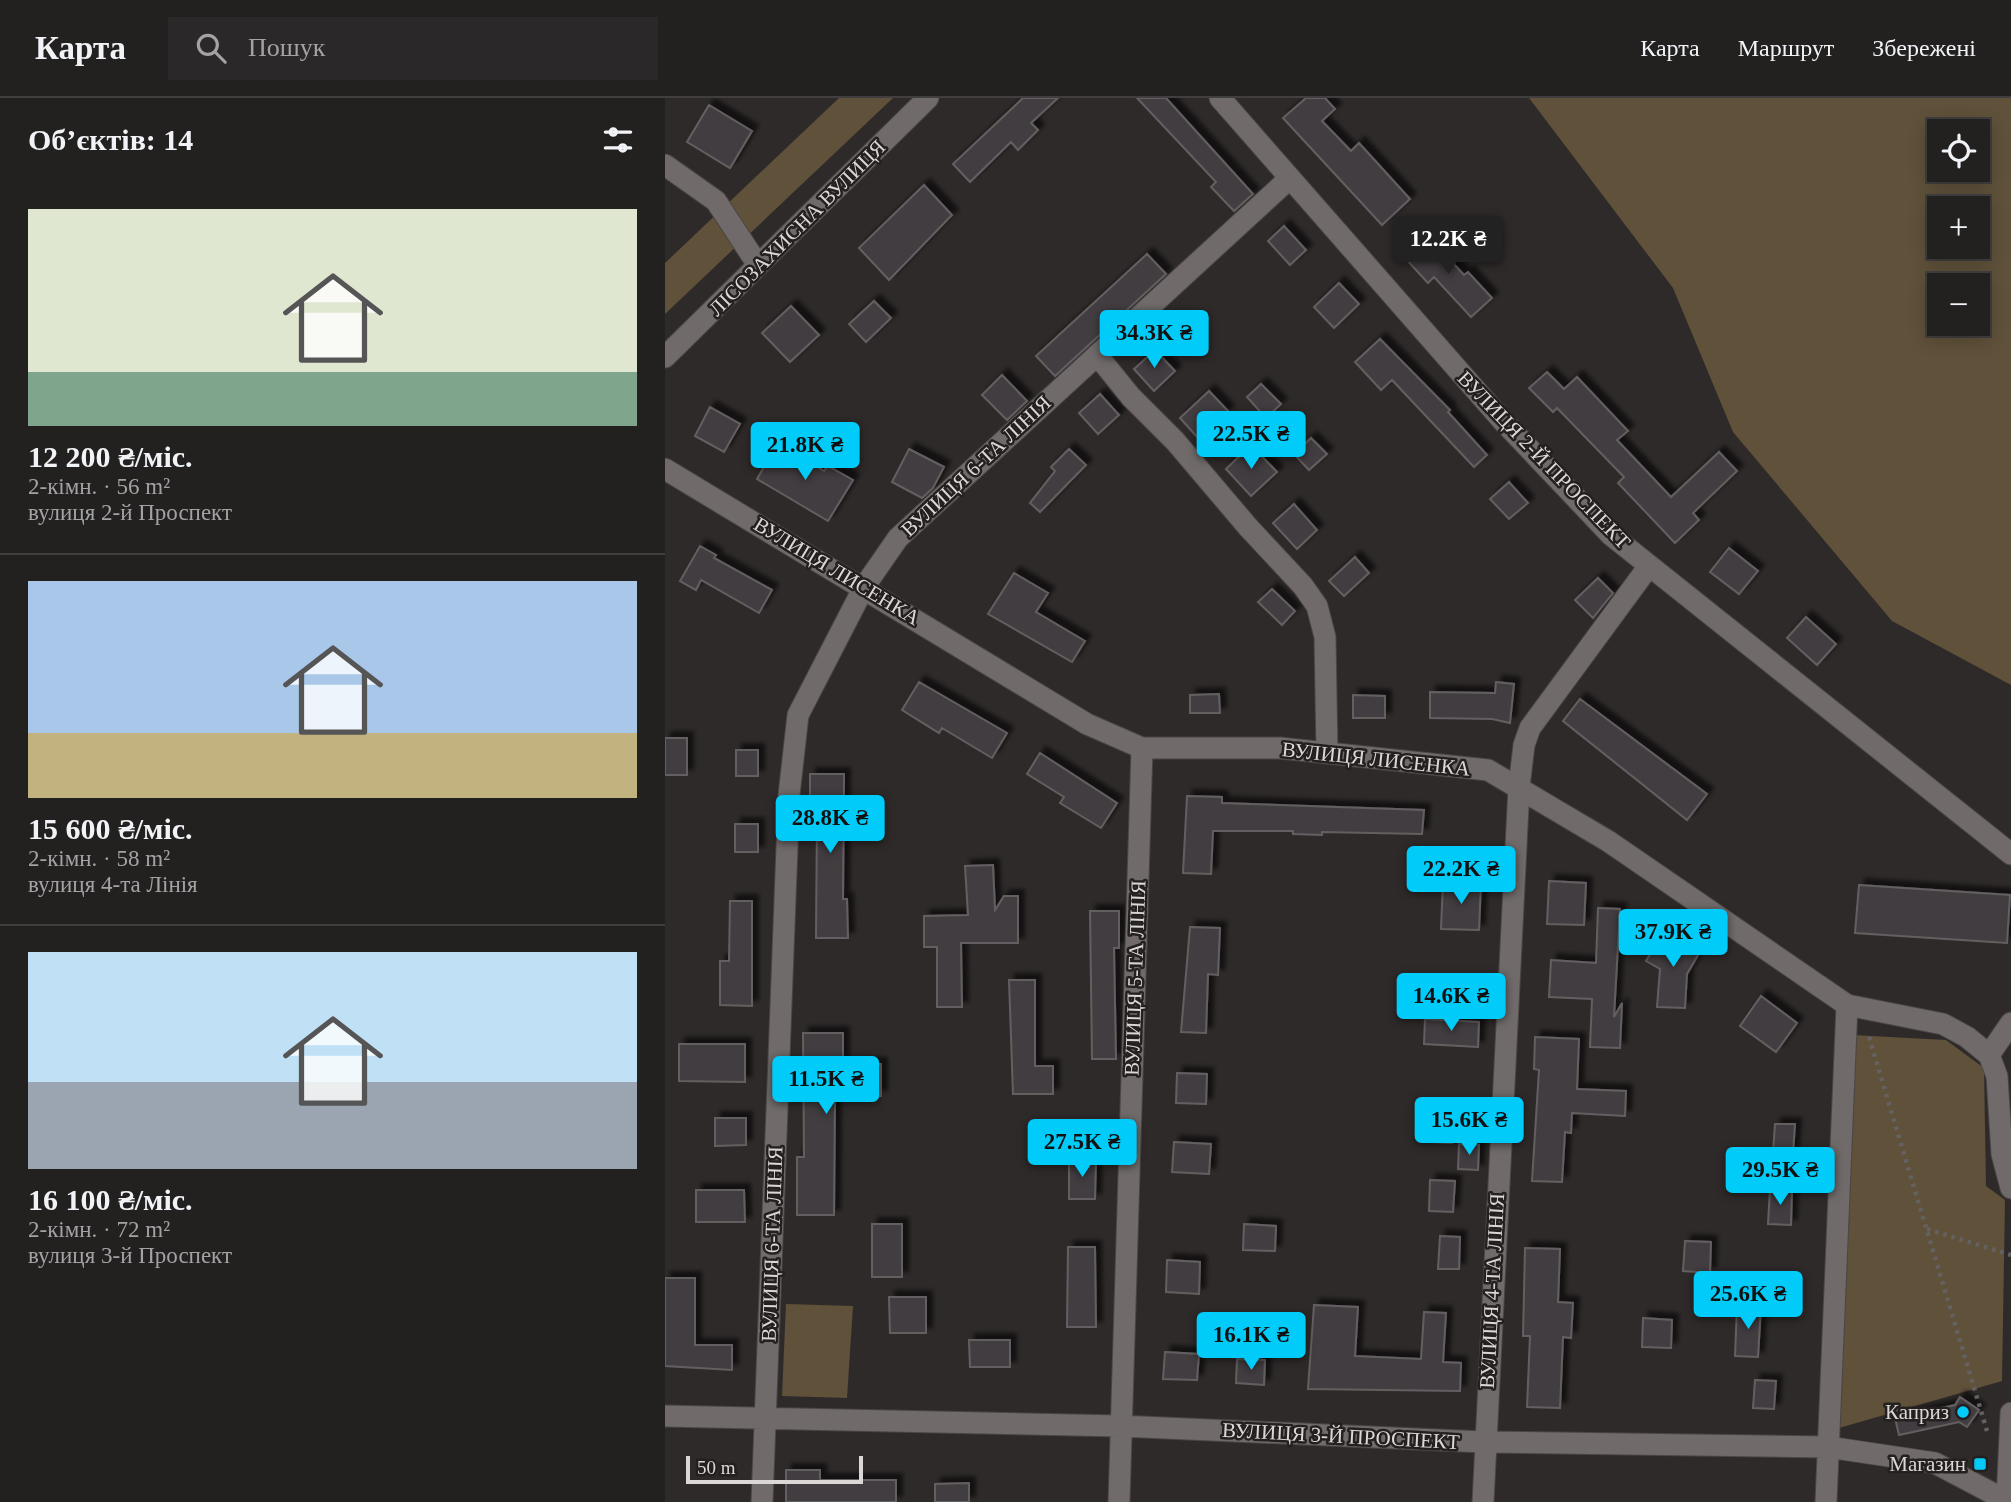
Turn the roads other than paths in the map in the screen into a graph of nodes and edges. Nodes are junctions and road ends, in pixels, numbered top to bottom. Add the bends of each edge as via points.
1 (928, 98) edge
2 (1220, 98) edge
3 (665, 165) edge
4 (1290, 178) junction
5 (758, 265) junction
6 (1097, 355) junction
7 (665, 357) edge
8 (665, 469) edge
9 (1649, 565) junction
10 (864, 587) junction
11 (1142, 748) junction
12 (1327, 752) junction
13 (1519, 787) junction
14 (2011, 854) edge
15 (1854, 1007) junction
16 (2011, 1023) edge
17 (1989, 1055) junction
18 (2011, 1188) edge
19 (2011, 1413) edge
20 (665, 1416) edge
21 (766, 1419) junction
22 (1120, 1426) junction
23 (1484, 1442) junction
24 (1828, 1447) junction
25 (2008, 1501) edge
26 (762, 1502) edge
27 (1119, 1502) edge
28 (1483, 1502) edge
29 (1826, 1502) edge

1 - 5 street, ЛІСОЗАХИСНА ВУЛИЦЯ
2 - 4 street, ВУЛИЦЯ 2-Й ПРОСПЕКТ
3 - 5 street via 716,201
4 - 6 street, ВУЛИЦЯ 6-ТА ЛІНІЯ
4 - 9 street, ВУЛИЦЯ 2-Й ПРОСПЕКТ via 1502,420 1611,535
5 - 7 street, ЛІСОЗАХИСНА ВУЛИЦЯ
6 - 10 street, ВУЛИЦЯ 6-ТА ЛІНІЯ via 898,538
6 - 12 street via 1317,606 1325,637
8 - 10 street, ВУЛИЦЯ ЛИСЕНКА
9 - 13 street, ВУЛИЦЯ 4-ТА ЛІНІЯ via 1530,728
9 - 14 street, ВУЛИЦЯ 2-Й ПРОСПЕКТ
10 - 11 street, ВУЛИЦЯ ЛИСЕНКА via 1087,724
10 - 21 street, ВУЛИЦЯ 6-ТА ЛІНІЯ via 798,715 789,795
11 - 12 street, ВУЛИЦЯ ЛИСЕНКА
11 - 22 street, ВУЛИЦЯ 5-ТА ЛІНІЯ
12 - 13 street, ВУЛИЦЯ ЛИСЕНКА via 1488,770
13 - 15 street, ВУЛИЦЯ ЛИСЕНКА via 1608,841
13 - 23 street, ВУЛИЦЯ 4-ТА ЛІНІЯ
15 - 17 street, ВУЛИЦЯ ЛИСЕНКА via 1943,1024
15 - 24 street
16 - 17 street
17 - 18 street via 1997,1076 2002,1154
19 - 25 street
20 - 21 street, ВУЛИЦЯ 3-Й ПРОСПЕКТ
21 - 22 street, ВУЛИЦЯ 3-Й ПРОСПЕКТ
21 - 26 street, ВУЛИЦЯ 6-ТА ЛІНІЯ
22 - 23 street, ВУЛИЦЯ 3-Й ПРОСПЕКТ
22 - 27 street, ВУЛИЦЯ 5-ТА ЛІНІЯ
23 - 24 street, ВУЛИЦЯ 3-Й ПРОСПЕКТ
23 - 28 street, ВУЛИЦЯ 4-ТА ЛІНІЯ
24 - 25 street, ВУЛИЦЯ 3-Й ПРОСПЕКТ via 1935,1463
24 - 29 street

